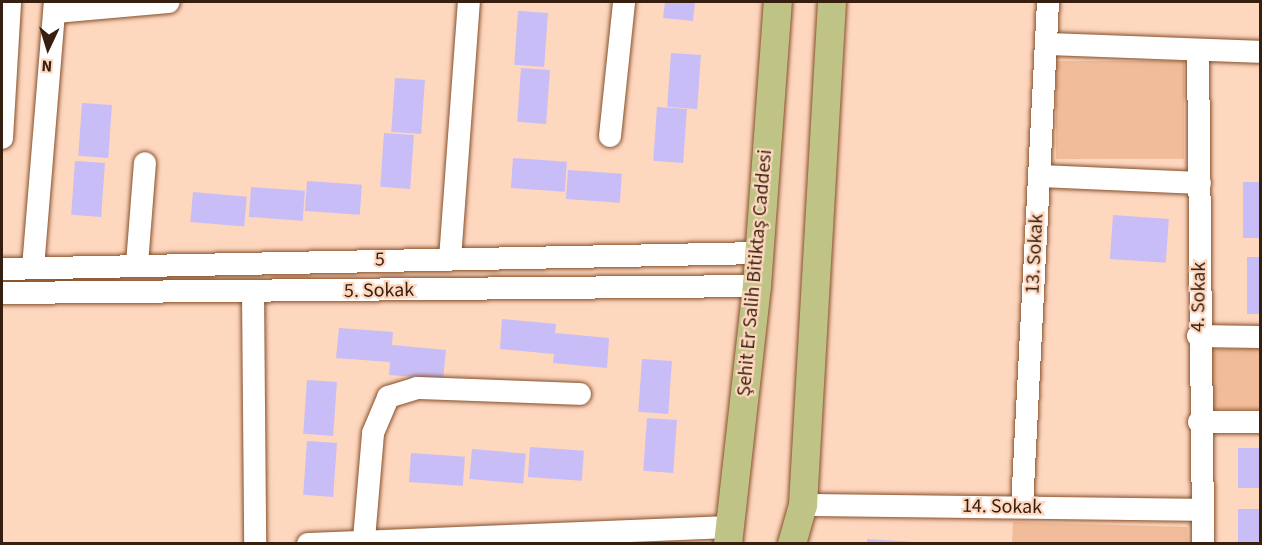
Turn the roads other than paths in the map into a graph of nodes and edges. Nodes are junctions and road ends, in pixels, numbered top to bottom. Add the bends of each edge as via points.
1 (169, 2) edge
2 (469, 2) edge
3 (624, 2) edge
4 (778, 2) edge
5 (832, 2) edge
6 (1048, 2) edge
7 (7, 6) edge
8 (55, 7) edge
9 (1046, 44) junction
10 (1198, 51) junction
11 (1260, 52) edge
12 (610, 136) dead end
13 (2, 138) edge
14 (145, 163) dead end
15 (1040, 176) junction
16 (1200, 183) junction
17 (758, 253) junction
18 (450, 259) junction
19 (137, 264) junction
20 (2, 268) edge
21 (33, 268) junction
22 (757, 286) junction
23 (253, 292) junction
24 (2, 293) edge
25 (1198, 336) junction
26 (1260, 337) edge
27 (580, 394) dead end
28 (1198, 422) junction
29 (1260, 422) edge
30 (803, 505) junction
31 (1022, 507) junction
32 (1202, 510) junction
33 (730, 535) edge
34 (364, 540) junction
35 (454, 541) edge
36 (255, 543) edge
37 (308, 543) edge
38 (792, 543) edge
39 (1203, 543) edge

1 - 8 street
2 - 18 street
3 - 12 street
4 - 17 main road, Şehit Er Salih Bitiktaş Caddesi
5 - 30 main road
6 - 9 street, 13. Sokak
7 - 13 street
8 - 21 street
9 - 10 street
9 - 15 street, 13. Sokak
10 - 11 street
10 - 16 street, 4. Sokak
14 - 19 street
15 - 16 street
15 - 31 street, 13. Sokak
16 - 25 street, 4. Sokak
17 - 18 street, 5
17 - 22 main road, Şehit Er Salih Bitiktaş Caddesi
18 - 19 street, 5
19 - 21 street, 5
20 - 21 street, 5
22 - 23 street, 5. Sokak
22 - 33 main road, Şehit Er Salih Bitiktaş Caddesi
23 - 24 street, 5. Sokak
23 - 36 street
25 - 26 street
25 - 28 street, 4. Sokak
27 - 34 street via 417,388 388,397 373,433
28 - 29 street
28 - 32 street, 4. Sokak
30 - 31 street, 14. Sokak
30 - 38 main road
31 - 32 street, 14. Sokak
32 - 39 street, 4. Sokak
33 - 35 street
34 - 35 street
34 - 37 street

